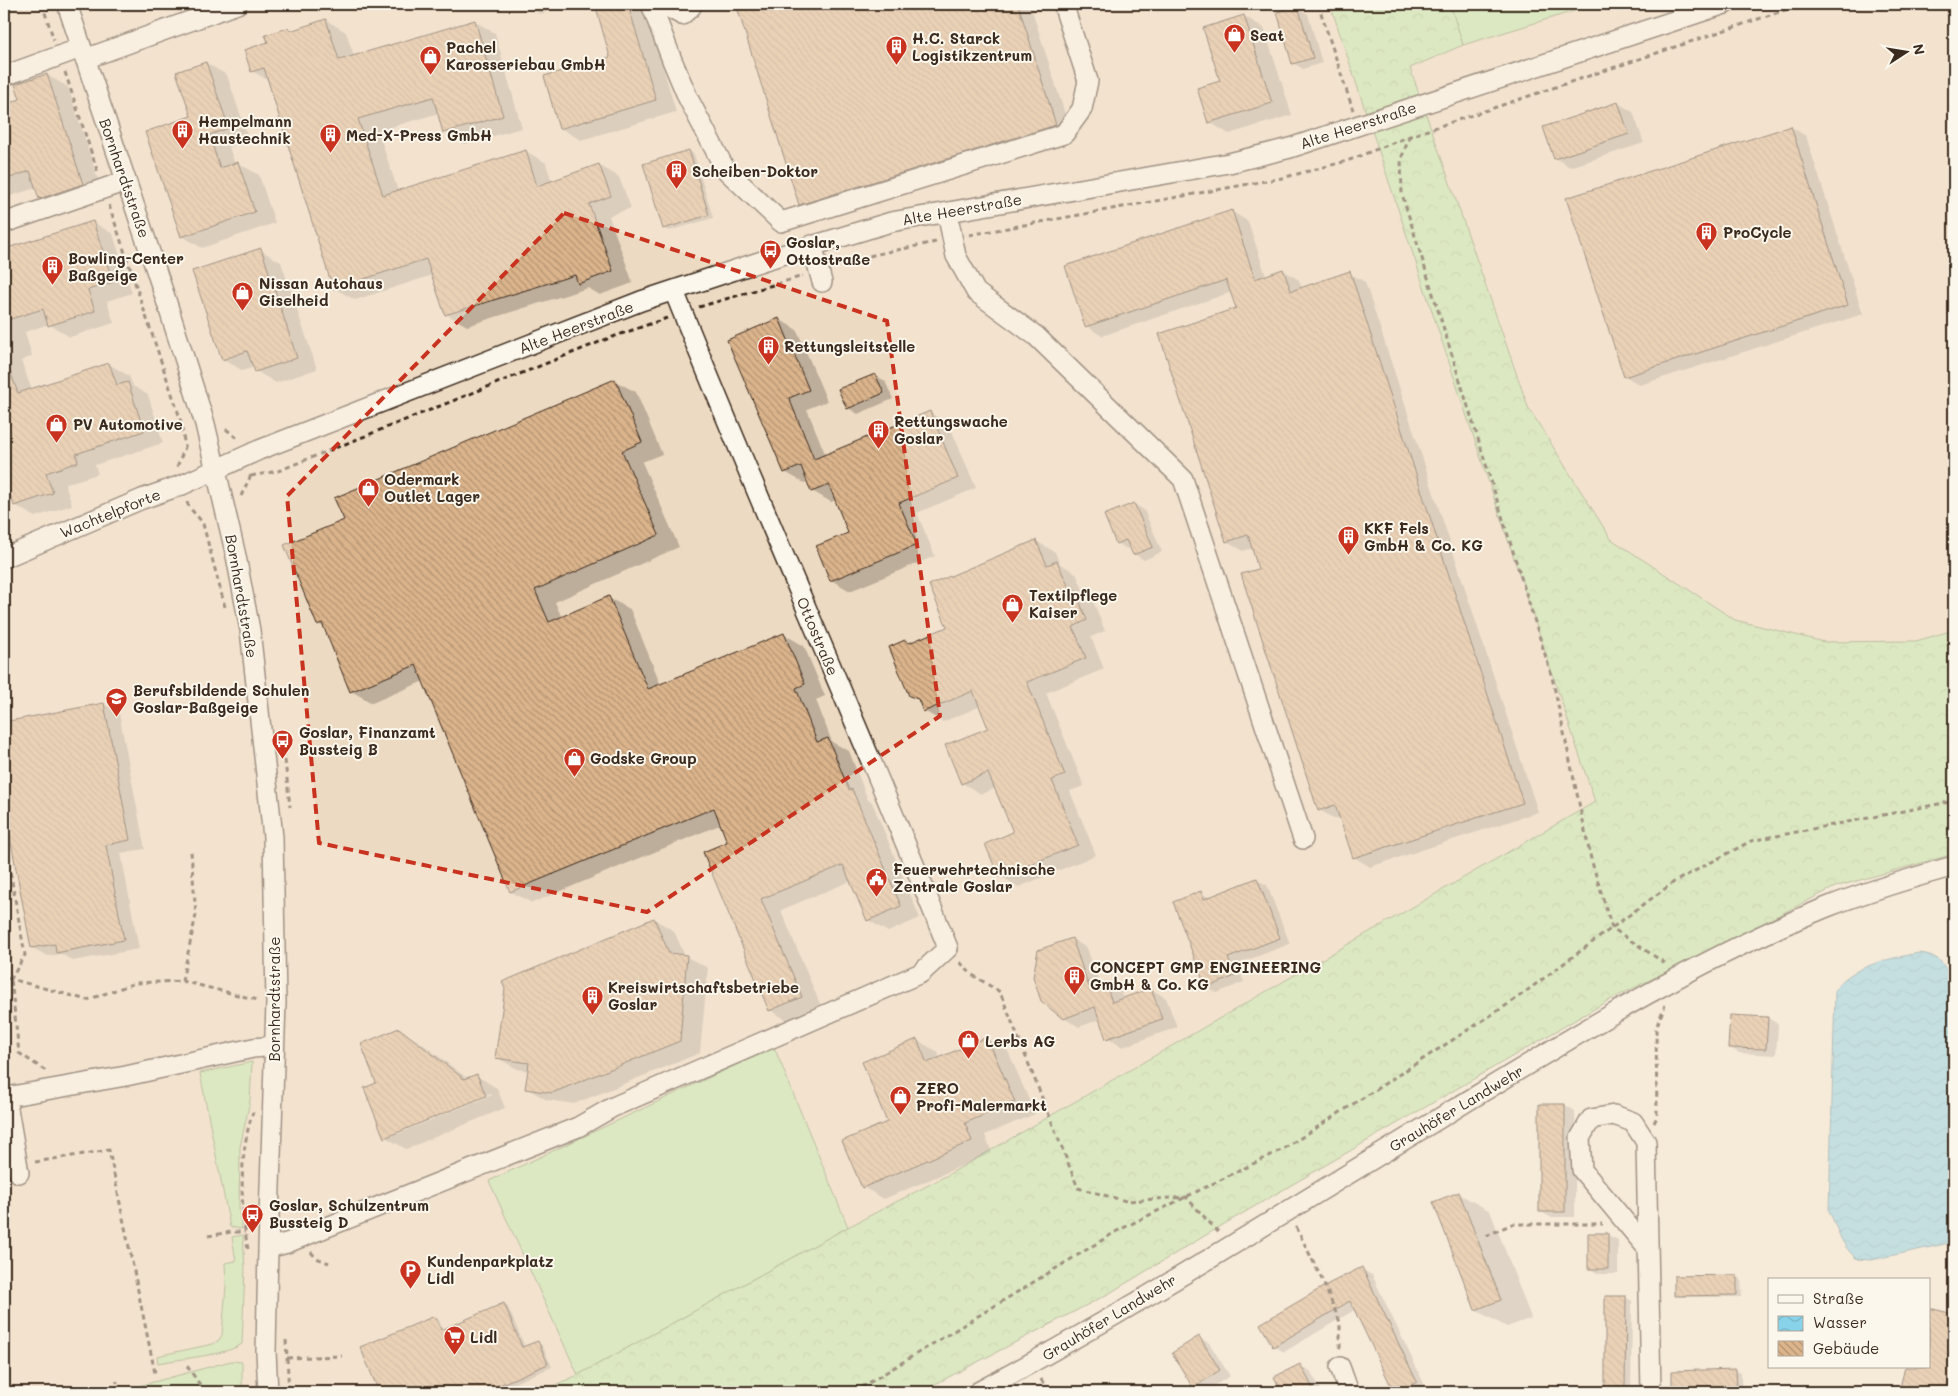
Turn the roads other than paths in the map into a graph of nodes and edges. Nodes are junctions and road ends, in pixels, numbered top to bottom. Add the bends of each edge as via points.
1 (67, 4) edge
2 (236, 4) edge
3 (653, 4) edge
4 (692, 4) edge
5 (1064, 4) edge
6 (1725, 4) edge
7 (83, 53) junction
8 (4, 76) edge
9 (126, 181) junction
10 (947, 212) junction
11 (4, 223) edge
12 (812, 245) junction
13 (821, 277) road end
14 (674, 291) junction
15 (216, 469) junction
16 (4, 558) edge
17 (1303, 839) dead end
18 (1954, 866) edge
19 (274, 1046) junction
20 (18, 1169) road end
21 (268, 1248) junction
22 (1647, 1248) junction
23 (1340, 1367) road end
24 (268, 1392) edge
25 (978, 1392) edge
26 (1349, 1392) edge
27 (1651, 1392) edge

1 - 7 street, Bornhardtstraße
2 - 7 street
3 - 4 street via 682,15
3 - 5 street via 688,98 725,169 782,222 1064,134 1082,109 1088,81
6 - 10 street, Alte Heerstraße via 1290,148 1229,163
7 - 8 street via 60,56
7 - 9 street, Bornhardtstraße
9 - 11 street
9 - 15 street, Bornhardtstraße via 175,326
10 - 12 street, Alte Heerstraße via 891,222
10 - 17 street via 956,256 976,292 1036,336 1183,479
12 - 13 street
12 - 14 street, Alte Heerstraße
14 - 15 street, Alte Heerstraße via 641,301
14 - 21 street, Ottostraße via 948,948 921,973 613,1107 578,1127
15 - 16 street, Wachtelpforte
15 - 19 street, Bornhardtstraße via 250,630 268,781 273,837
18 - 25 street, Grauhöfer Landwehr via 1825,908 1682,975
19 - 20 street via 6,1097
19 - 21 street, Bornhardtstraße
21 - 24 street, Bornhardtstraße
22 - 22 street via 1646,1142 1633,1122 1614,1115 1591,1119 1580,1138 1582,1170
22 - 27 street
23 - 26 street

